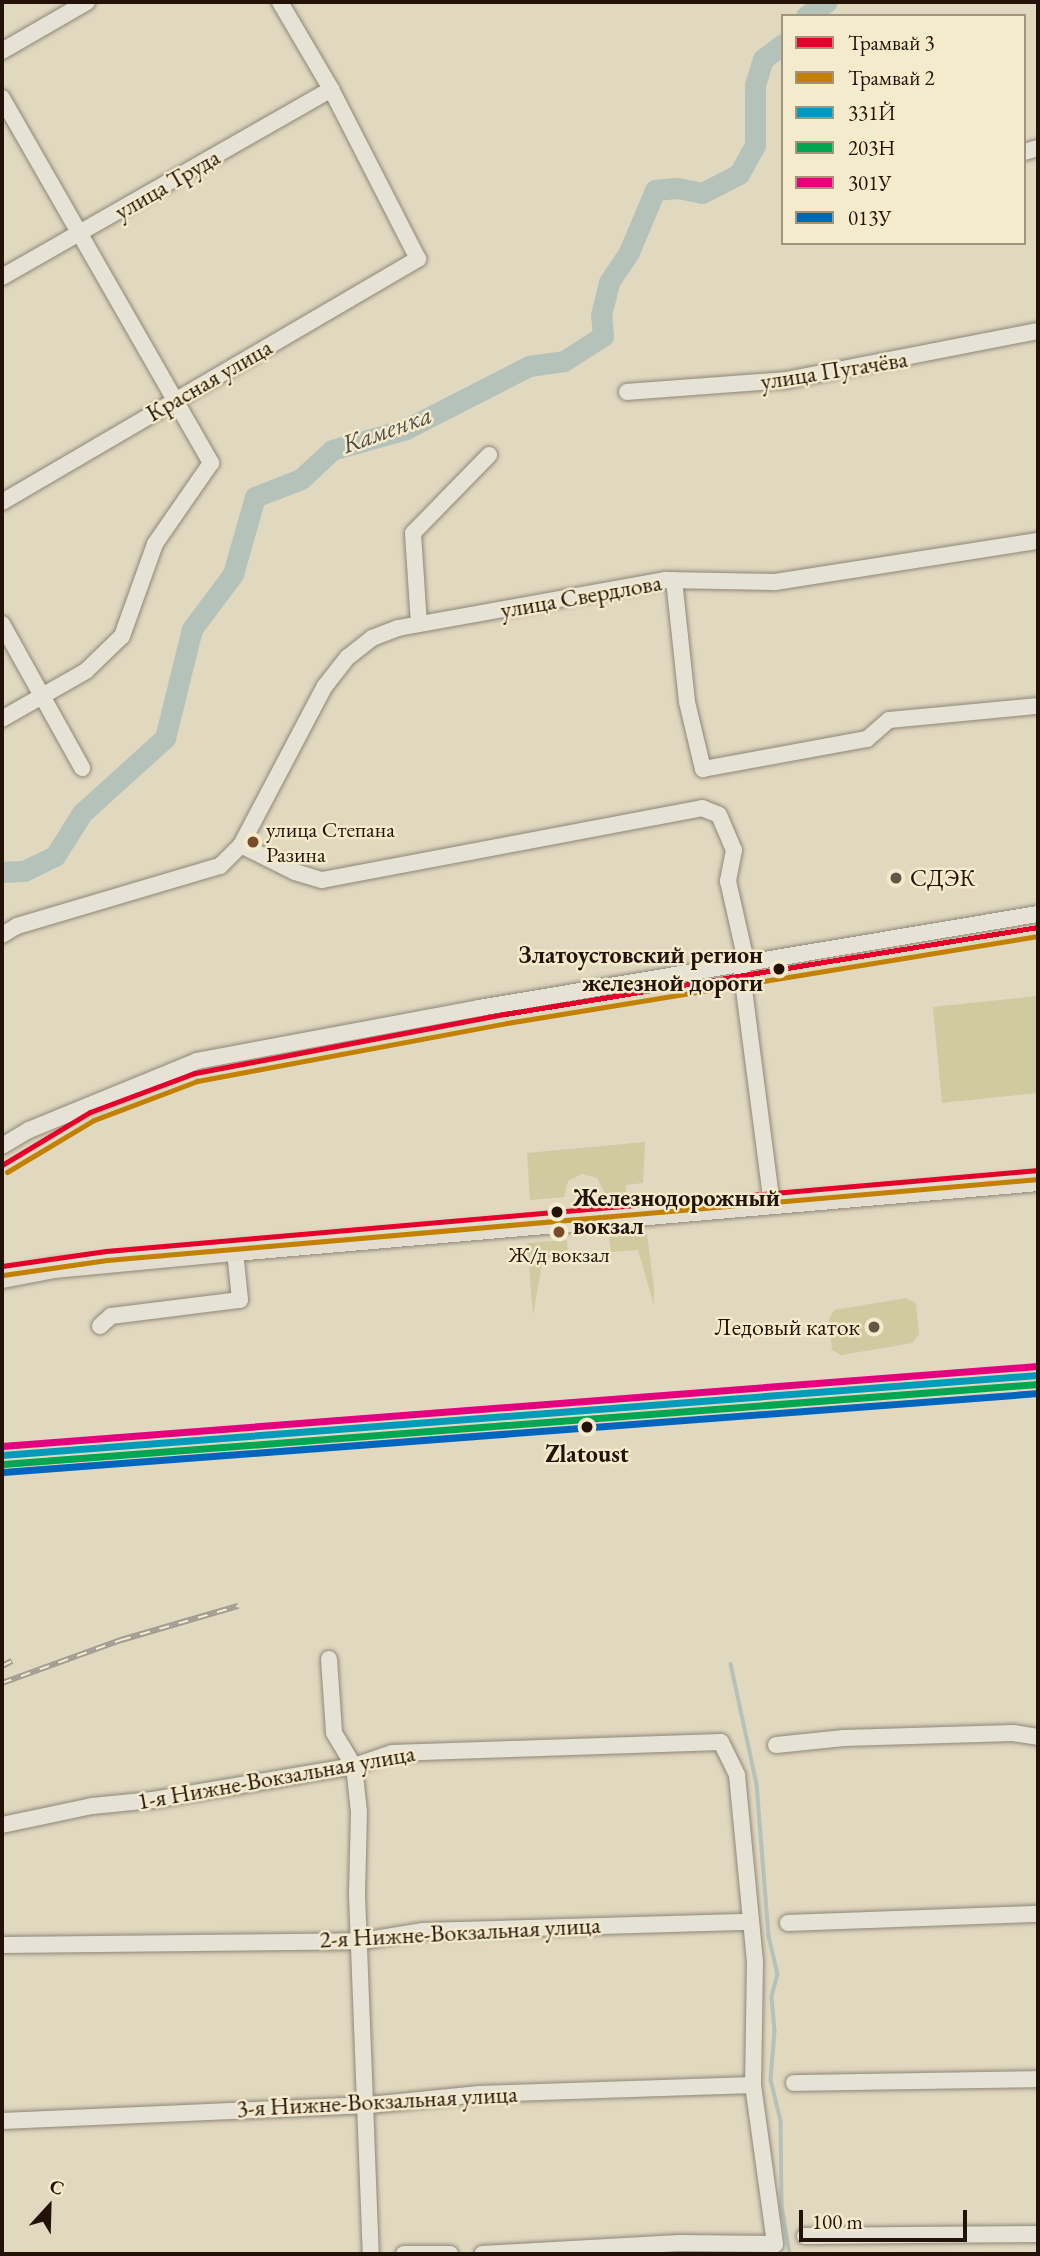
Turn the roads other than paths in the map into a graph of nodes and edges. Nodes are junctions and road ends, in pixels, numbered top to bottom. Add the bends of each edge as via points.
1 (87, 2) edge
2 (280, 2) edge
3 (2, 51) edge
4 (331, 89) junction
5 (2, 98) edge
6 (82, 234) junction
7 (2, 277) edge
8 (1038, 331) edge
9 (627, 392) dead end
10 (175, 399) junction
11 (489, 455) dead end
12 (2, 502) edge
13 (1038, 541) edge
14 (674, 580) junction
15 (2, 624) edge
16 (419, 624) junction
17 (40, 697) junction
18 (1038, 706) edge
19 (2, 719) edge
20 (82, 768) dead end
21 (241, 845) junction
22 (1038, 914) edge
23 (2, 934) edge
24 (743, 963) junction
25 (2, 1146) edge
26 (1038, 1181) edge
27 (772, 1204) junction
28 (235, 1251) junction
29 (2, 1278) edge
30 (100, 1326) dead end
31 (329, 1659) dead end
32 (1038, 1737) edge
33 (776, 1745) dead end
34 (354, 1766) junction
35 (2, 1825) edge
36 (1038, 1914) edge
37 (750, 1922) junction
38 (788, 1923) dead end
39 (362, 1941) junction
40 (2, 1945) edge
41 (1038, 2079) edge
42 (794, 2083) dead end
43 (753, 2085) junction
44 (369, 2105) junction
45 (2, 2121) edge
46 (1038, 2234) edge
47 (806, 2236) dead end
48 (372, 2254) edge
49 (404, 2254) edge
50 (450, 2254) edge
51 (482, 2254) edge

1 - 3 street
2 - 4 street
4 - 6 street, улица Труда
4 - 10 street, Красная улица via 418,259
5 - 6 street
6 - 7 street, улица Труда
6 - 10 street
8 - 9 street, улица Пугачёва via 786,380
10 - 12 street, Красная улица
10 - 17 street via 211,463 155,544 122,636 86,671
11 - 16 street via 413,533
13 - 14 street, улица Свердлова via 775,582
14 - 16 street, улица Свердлова
14 - 18 street via 687,702 703,769 867,739 889,720
15 - 17 street
16 - 21 street, улица Свердлова via 372,638 348,657 326,686
17 - 19 street
17 - 20 street
21 - 23 street via 220,866 192,877
21 - 24 street via 322,880 702,808 719,815 734,850 728,881
22 - 24 street
24 - 25 street via 197,1061 41,1125
24 - 27 street
26 - 27 main road
27 - 28 main road
28 - 29 main road via 54,1268
28 - 30 street via 240,1300 111,1316
31 - 34 street via 334,1733
32 - 33 street via 1013,1733 844,1738
34 - 35 street, 1-я Нижне-Вокзальная улица via 92,1806
34 - 37 street, 1-я Нижне-Вокзальная улица via 393,1753 720,1742 737,1775
34 - 39 street
36 - 38 street
37 - 39 street, 2-я Нижне-Вокзальная улица via 423,1931
37 - 43 street via 757,2014
39 - 40 street, 2-я Нижне-Вокзальная улица
39 - 44 street
41 - 42 street
43 - 44 street, 3-я Нижне-Вокзальная улица via 479,2094
43 - 51 street via 775,2244 680,2243
44 - 45 street, 3-я Нижне-Вокзальная улица
44 - 48 street
46 - 47 street
49 - 50 street

